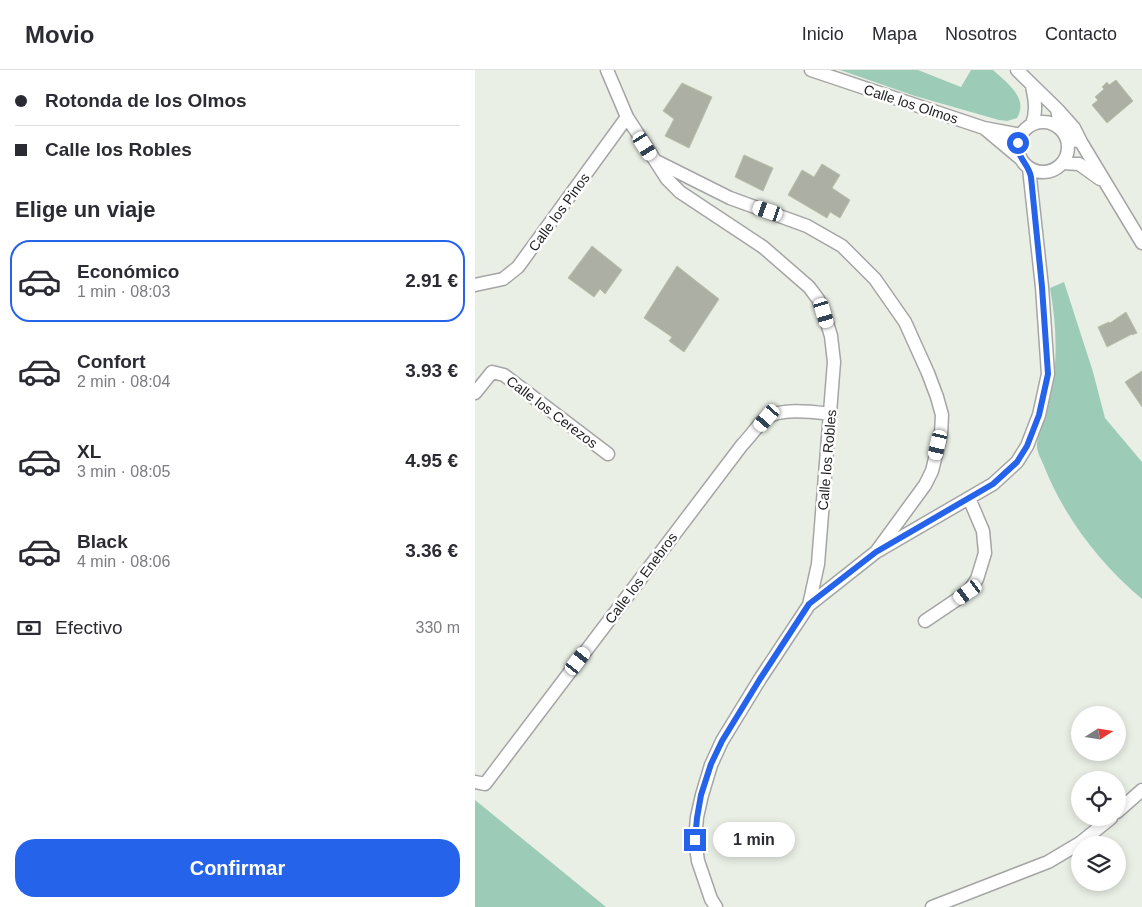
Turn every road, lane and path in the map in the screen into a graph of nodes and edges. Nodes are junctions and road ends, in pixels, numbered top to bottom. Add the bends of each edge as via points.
1 (607, 70) edge
2 (811, 70) edge
3 (1017, 70) edge
4 (1032, 86) junction
5 (1057, 109) junction
6 (627, 117) junction
7 (1032, 124) junction
8 (984, 128) junction
9 (1064, 133) junction
10 (1021, 135) junction
11 (1081, 142) junction
12 (653, 160) junction
13 (1063, 163) junction
14 (1025, 164) junction
15 (1045, 172) junction
16 (1104, 182) junction
17 (1035, 211) junction
18 (1142, 243) edge
19 (475, 285) edge
20 (475, 393) edge
21 (831, 414) junction
22 (608, 454) dead end
23 (969, 498) junction
24 (876, 552) junction
25 (809, 604) junction
26 (925, 621) dead end
27 (475, 782) edge
28 (1142, 790) edge
29 (1126, 804) edge
30 (1101, 826) edge
31 (716, 907) edge
32 (932, 907) edge

1 - 6 street, Calle los Robles
2 - 8 street, Calle los Olmos
3 - 4 street
4 - 5 street
4 - 7 street via 1036,108
5 - 9 street
5 - 11 street via 1074,128
6 - 12 street, Calle los Robles
6 - 19 street, Calle los Pinos via 518,267 503,278
7 - 9 street via 1052,123
7 - 10 street
8 - 10 street, Calle los Olmos
8 - 14 street, Calle los Olmos
9 - 11 street
9 - 13 street via 1068,147
10 - 14 street via 1018,151
11 - 16 street
12 - 21 street, Calle los Robles via 679,192 763,247 814,293 824,313 833,347
12 - 24 street via 731,198 807,226 841,246 875,279 905,322 937,396 942,415 941,434 925,485
13 - 15 street
13 - 16 street via 1079,164
14 - 15 street via 1035,171
14 - 17 street
15 - 17 street
16 - 18 street
17 - 23 street via 1048,374 1039,415 1017,462 993,484
20 - 22 street, Calle los Cerezos via 492,372 504,375
21 - 25 street, Calle los Robles via 819,564
21 - 27 street, Calle los Enebros via 789,412 767,418 742,446 485,784
23 - 24 street
23 - 26 street via 983,531 985,553 977,579 968,592
24 - 25 street
25 - 31 street, Calle los Robles via 722,741 701,795 696,847 698,861
28 - 29 street
30 - 32 street via 1048,862

